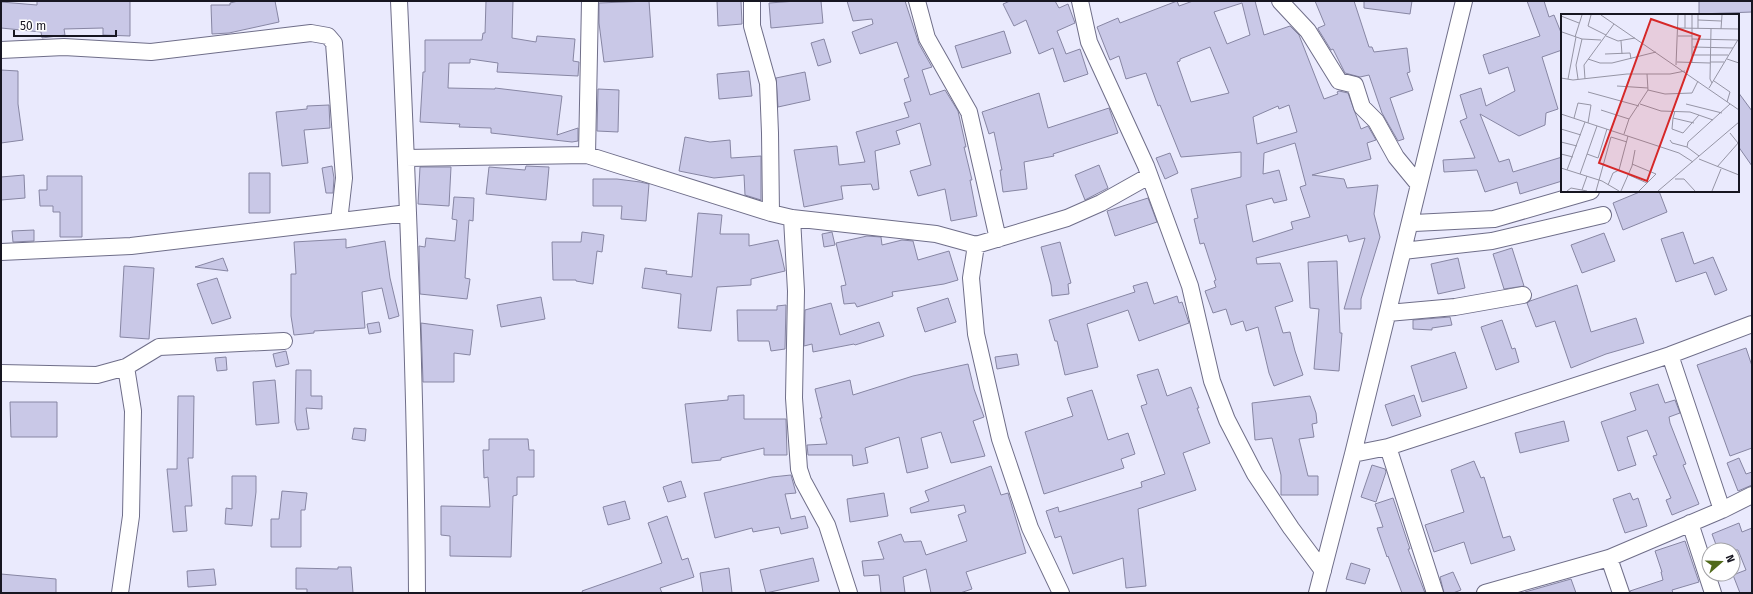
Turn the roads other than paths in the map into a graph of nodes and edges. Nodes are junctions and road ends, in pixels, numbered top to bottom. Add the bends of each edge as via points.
1 (399, 1) edge
2 (590, 1) edge
3 (752, 1) edge
4 (917, 1) edge
5 (1080, 1) edge
6 (1280, 1) edge
7 (1464, 1) edge
8 (1, 50) edge
9 (587, 155) junction
10 (406, 158) junction
11 (1149, 176) junction
12 (1419, 185) junction
13 (1588, 192) edge
14 (408, 213) junction
15 (771, 213) junction
16 (1603, 215) dead end
17 (792, 218) junction
18 (339, 221) junction
19 (1414, 222) dead end
20 (998, 239) junction
21 (976, 245) junction
22 (1403, 251) junction
23 (1, 252) edge
24 (1523, 295) dead end
25 (1388, 313) junction
26 (1752, 324) edge
27 (284, 341) dead end
28 (1670, 354) junction
29 (126, 367) junction
30 (1, 373) edge
31 (1388, 447) junction
32 (1353, 454) junction
33 (1752, 495) edge
34 (1722, 510) junction
35 (1690, 523) junction
36 (1609, 558) junction
37 (1323, 571) junction
38 (1528, 587) edge
39 (120, 593) edge
40 (417, 593) edge
41 (848, 593) edge
42 (1061, 593) edge
43 (1317, 593) edge
44 (1435, 593) edge
45 (1485, 593) edge
46 (1621, 593) edge
47 (1713, 593) edge

1 - 10 street
2 - 9 street
3 - 15 street via 752,26 768,83
4 - 20 street via 927,38 969,112
5 - 11 street via 1089,42
6 - 12 street via 1308,31 1339,81 1355,85 1362,107 1376,121 1396,157
7 - 12 street
8 - 18 street via 64,47 151,52 311,33 328,36 334,43 344,178
9 - 10 street
9 - 15 street
10 - 14 street
11 - 20 street via 1101,203 1067,218
11 - 37 street via 1190,286 1212,381 1227,420 1255,474
12 - 22 street
13 - 19 street via 1494,219
14 - 18 street
14 - 40 street via 417,466
15 - 17 street
16 - 22 street via 1492,241
17 - 21 street via 936,234
17 - 41 street via 796,292 794,398 799,469 827,525
18 - 23 street via 131,246
20 - 21 street
21 - 42 street via 971,278 976,334 1000,438 1030,528
22 - 25 street
24 - 25 street via 1455,307
25 - 32 street
26 - 28 street
27 - 29 street via 159,347
28 - 31 street
28 - 34 street
29 - 30 street via 97,375
29 - 39 street via 133,411 130,516
31 - 32 street
31 - 44 street
32 - 37 street
33 - 34 street
34 - 35 street
35 - 36 street
35 - 47 street
36 - 38 street
36 - 46 street
37 - 43 street
38 - 45 street

